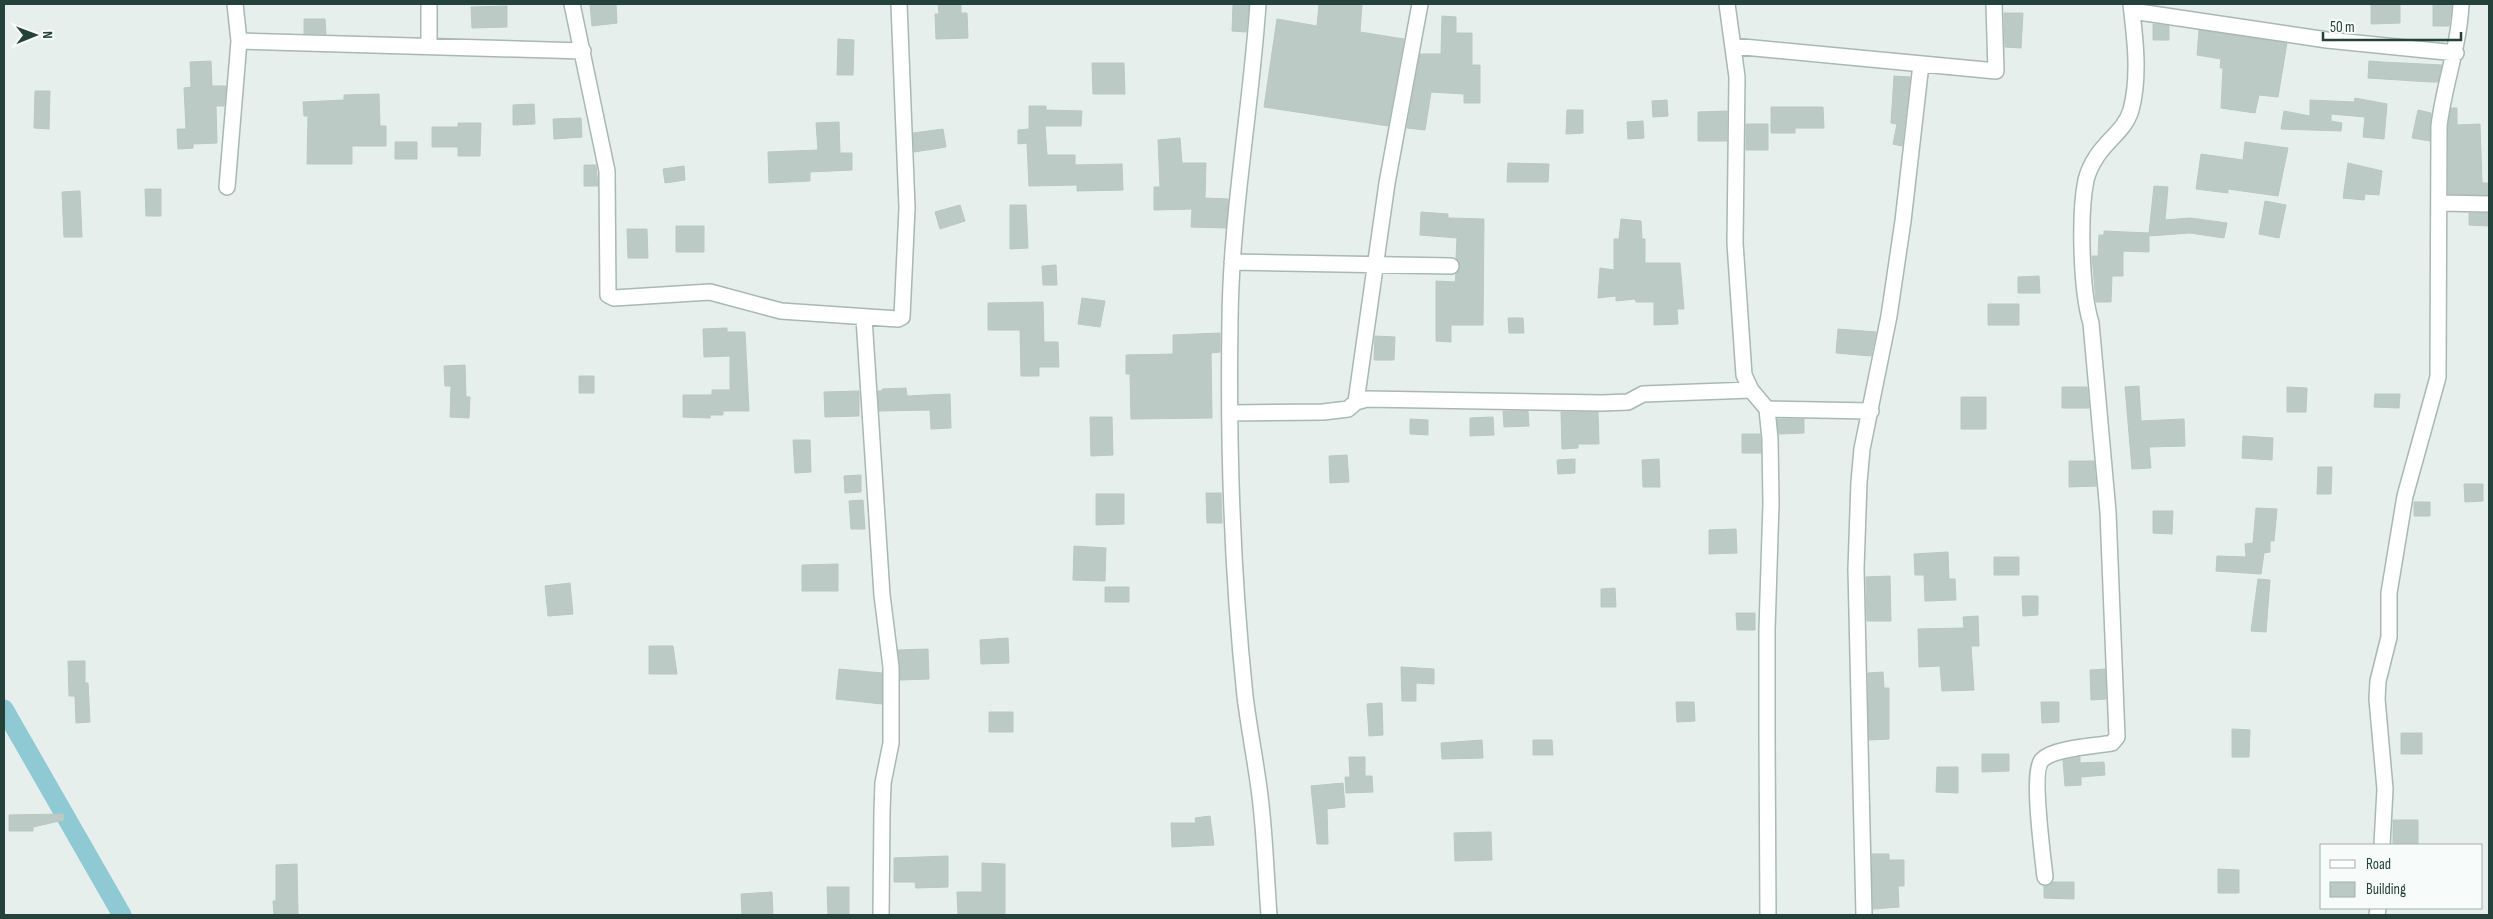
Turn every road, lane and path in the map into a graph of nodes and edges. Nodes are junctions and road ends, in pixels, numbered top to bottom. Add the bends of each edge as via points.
1 (235, 4) edge
2 (430, 4) edge
3 (572, 4) edge
4 (900, 4) edge
5 (1258, 4) edge
6 (1420, 4) edge
7 (1726, 4) edge
8 (1994, 4) edge
9 (2461, 4) edge
10 (2132, 8) edge
11 (239, 41) junction
12 (1733, 46) junction
13 (428, 47) junction
14 (583, 51) junction
15 (2456, 53) junction
16 (1921, 64) junction
17 (227, 187) dead end
18 (2440, 204) junction
19 (2489, 204) edge
20 (1232, 262) junction
21 (1376, 263) junction
22 (1451, 266) dead end
23 (864, 318) junction
24 (1751, 390) junction
25 (1356, 402) junction
26 (1767, 409) junction
27 (1871, 411) junction
28 (1231, 413) junction
29 (2382, 844) edge
30 (2045, 877) dead end
31 (881, 915) edge
32 (1269, 915) edge
33 (1768, 915) edge
34 (1864, 915) edge

1 - 11 street
2 - 13 street
3 - 14 street
4 - 23 street via 907,208 902,317
5 - 20 street
6 - 21 street
7 - 12 street
8 - 16 street via 1996,71
9 - 15 street
10 - 15 street via 2327,40
10 - 30 street via 2136,54 2130,111 2124,126 2098,154 2086,178 2083,210 2085,304 2091,323 2107,503 2117,737 2112,743 2054,754 2042,760 2037,771
11 - 13 street
11 - 17 street
12 - 16 street
12 - 24 street via 1737,76 1735,243 1744,375
13 - 14 street
14 - 23 street via 607,171 608,295 614,298 710,292 781,312
15 - 18 street via 2447,79 2440,119
16 - 27 street via 1903,221
18 - 19 street
18 - 29 street via 2438,377 2405,496 2389,593 2389,637 2378,681 2385,789
20 - 21 street
20 - 28 street
21 - 22 street
21 - 25 street
23 - 31 street via 882,595 891,666 891,743 883,784
24 - 25 street via 1643,394 1628,402 1602,403 1387,399
24 - 26 street
25 - 28 street via 1348,409 1322,412
26 - 27 street
26 - 33 street via 1771,503 1767,639
27 - 34 street via 1862,449 1856,533
28 - 32 street via 1232,490 1245,698 1261,798

